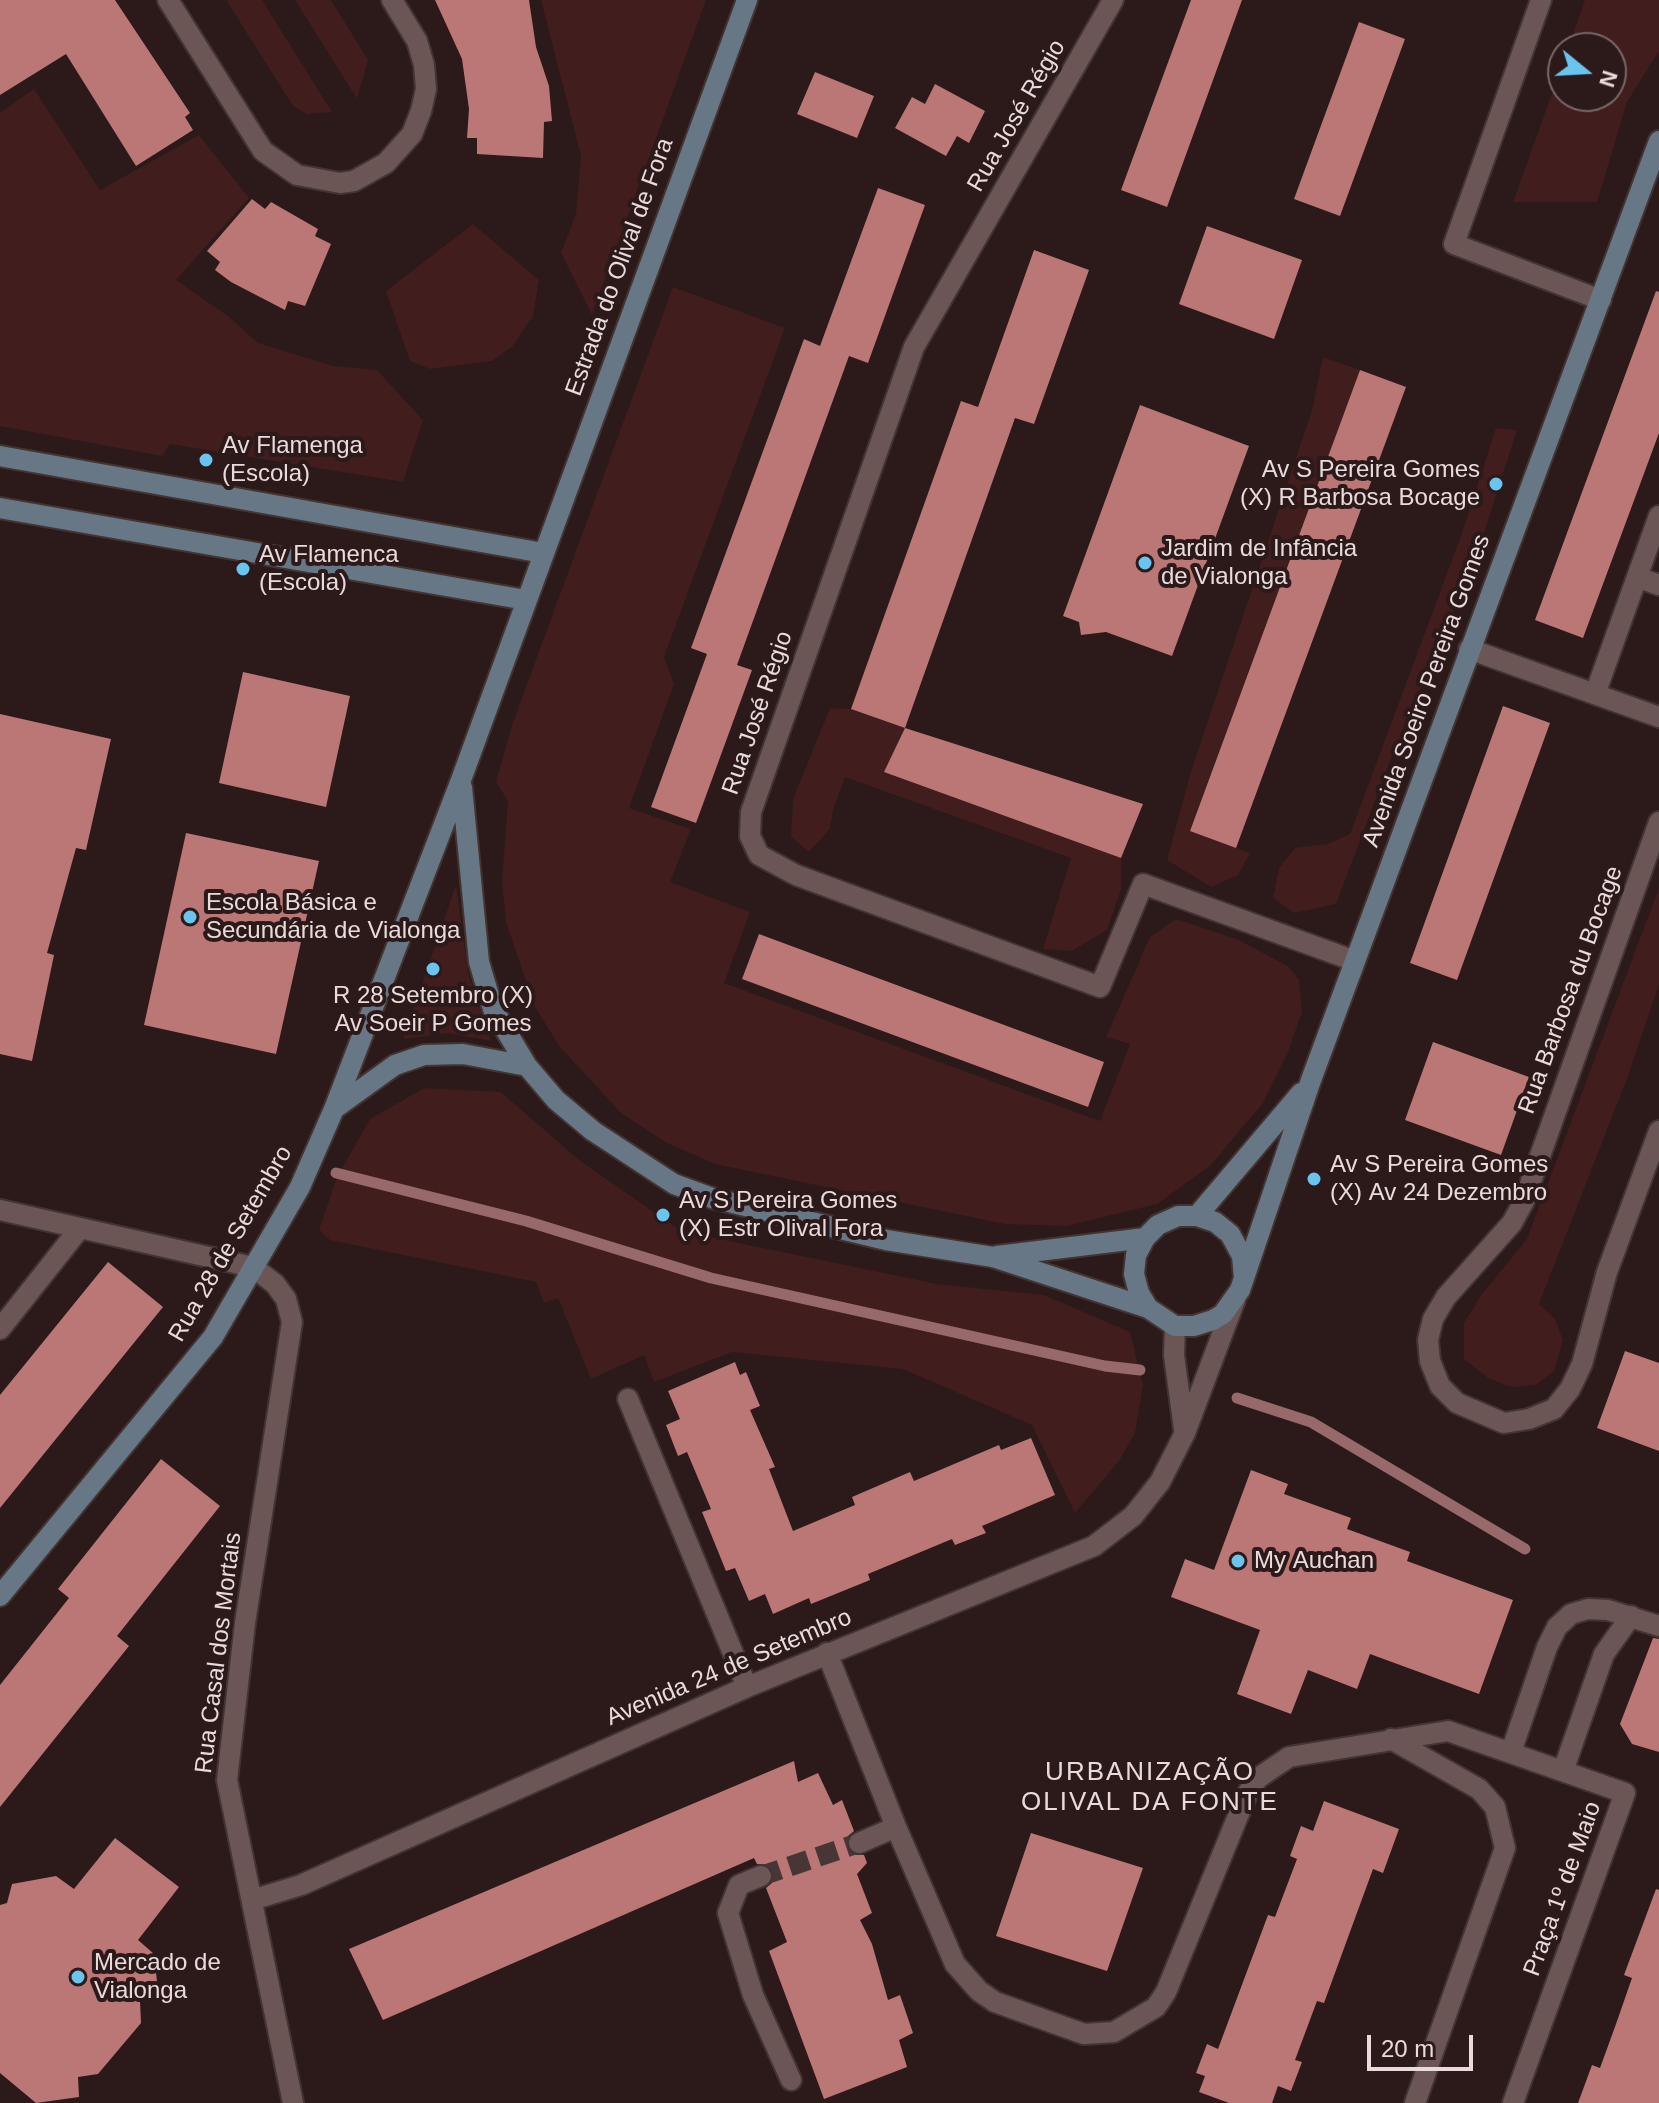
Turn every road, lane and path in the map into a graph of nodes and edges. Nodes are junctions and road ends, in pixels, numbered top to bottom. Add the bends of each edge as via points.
1 (168, 0) edge
2 (392, 0) edge
3 (747, 0) edge
4 (1113, 0) edge
5 (1541, 0) edge
6 (1659, 141) edge
7 (1601, 300) junction
8 (0, 456) edge
9 (0, 508) edge
10 (1659, 516) edge
11 (543, 553) junction
12 (1637, 577) junction
13 (1659, 585) edge
14 (526, 600) junction
15 (1469, 649) junction
16 (1595, 694) junction
17 (1659, 717) edge
18 (461, 780) junction
19 (1659, 822) edge
20 (1355, 961) junction
21 (527, 1066) junction
22 (1311, 1080) junction
23 (334, 1109) junction
24 (1659, 1131) edge
25 (0, 1210) edge
26 (1197, 1216) junction
27 (80, 1228) junction
28 (1145, 1238) junction
29 (993, 1257) junction
30 (253, 1267) junction
31 (1244, 1279) junction
32 (1235, 1299) junction
33 (1148, 1308) junction
34 (1175, 1326) junction
35 (0, 1329) edge
36 (628, 1399) dead end
37 (1185, 1433) junction
38 (0, 1596) edge
39 (1631, 1616) junction
40 (1659, 1626) edge
41 (827, 1653) junction
42 (747, 1687) junction
43 (1391, 1739) junction
44 (1511, 1752) junction
45 (1563, 1771) junction
46 (896, 1827) junction
47 (859, 1843) tunnel mouth
48 (761, 1876) tunnel mouth
49 (252, 1900) junction
50 (791, 2080) dead end
51 (293, 2103) edge
52 (1415, 2103) edge
53 (1513, 2103) edge

1 - 2 street via 263,151 297,175 340,183 386,163 412,134 421,111 424,65 417,41
3 - 11 street, Estrada do Olival de Fora
4 - 20 street, Rua José Régio via 914,347 751,812 750,836 759,855 774,866 1100,987 1143,884
5 - 7 street via 1454,244
6 - 7 street, Avenida Soeiro Pereira Gomes
7 - 15 street, Avenida Soeiro Pereira Gomes
8 - 11 street
9 - 14 street
10 - 12 street
11 - 14 street, Estrada do Olival de Fora
12 - 13 street
12 - 16 street
14 - 18 street, Rua 28 de Setembro
15 - 16 street
15 - 20 street, Avenida Soeiro Pereira Gomes
16 - 17 street
18 - 21 street via 479,962 493,1009
18 - 23 street, Rua 28 de Setembro
19 - 24 street, Rua Barbosa du Bocage via 1524,1201 1433,1319 1430,1361 1440,1386 1457,1403 1504,1423 1554,1409 1570,1389
20 - 22 street, Avenida Soeiro Pereira Gomes
21 - 23 street via 463,1054 424,1055 395,1065
21 - 29 street via 593,1131 674,1184 886,1240
22 - 26 street, Avenida Soeiro Pereira Gomes
22 - 31 street, Avenida Soeiro Pereira Gomes
23 - 30 street, Rua 28 de Setembro via 300,1187
25 - 27 street
26 - 28 street via 1178,1216
26 - 31 street via 1230,1234 1242,1256
27 - 30 street
27 - 35 street
28 - 29 street
28 - 33 street via 1134,1274
29 - 33 street
30 - 38 street, Rua 28 de Setembro via 213,1337
30 - 49 street, Rua Casal dos Mortais via 286,1299 292,1322 228,1756 230,1803
31 - 32 street
32 - 34 street via 1213,1320
32 - 37 street, Avenida 24 de Setembro
33 - 34 street
34 - 37 street
36 - 42 street
37 - 41 street, Avenida 24 de Setembro via 1160,1482 1133,1516 1094,1546
39 - 40 street
39 - 44 street via 1588,1609 1571,1614 1557,1627
39 - 45 street via 1604,1654
41 - 42 street, Avenida 24 de Setembro
41 - 46 street, Praça 1º de Maio
42 - 49 street, Avenida 24 de Setembro via 310,1881
43 - 44 street, Praça 1º de Maio via 1448,1731
43 - 46 street, Praça 1º de Maio via 1302,1752 1258,1778 1166,1992 1142,2018 1100,2034 1084,2034 995,2002 979,1991 955,1964
43 - 52 street via 1479,1789 1495,1807 1505,1848
44 - 45 street, Praça 1º de Maio
45 - 53 street, Praça 1º de Maio via 1625,1793
46 - 47 street
48 - 50 street via 739,1885 728,1913 753,1995
49 - 51 street, Rua Casal dos Mortais

